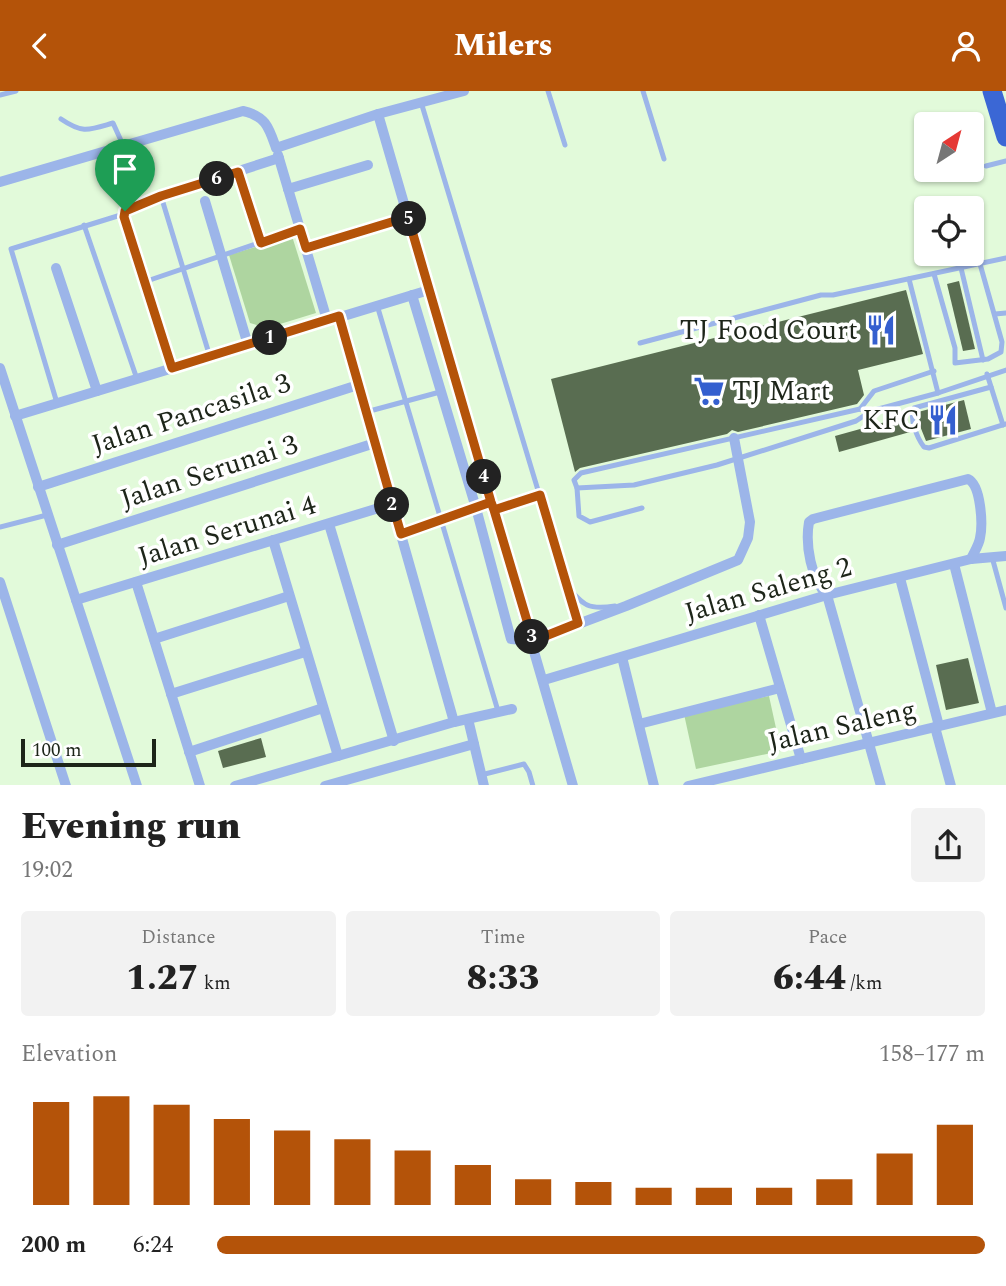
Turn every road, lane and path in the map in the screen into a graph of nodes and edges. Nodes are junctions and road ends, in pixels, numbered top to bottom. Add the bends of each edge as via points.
1 (16, 91) edge
2 (464, 91) edge
3 (548, 91) edge
4 (643, 91) edge
5 (992, 91) edge
6 (0, 95) edge
7 (421, 102) junction
8 (379, 114) junction
9 (61, 118) dead end
10 (1006, 137) edge
11 (123, 145) junction
12 (565, 145) dead end
13 (277, 153) junction
14 (664, 159) dead end
15 (1006, 161) edge
16 (368, 165) dead end
17 (986, 166) dead end
18 (238, 172) junction
19 (0, 182) edge
20 (288, 189) junction
21 (161, 196) junction
22 (205, 201) dead end
23 (124, 214) junction
24 (408, 217) junction
25 (84, 225) junction
26 (300, 229) junction
27 (261, 243) junction
28 (306, 248) junction
29 (222, 256) junction
30 (1006, 258) edge
31 (984, 263) edge
32 (970, 266) edge
33 (981, 266) edge
34 (56, 268) dead end
35 (961, 268) junction
36 (183, 269) junction
37 (934, 274) junction
38 (909, 279) junction
39 (144, 282) junction
40 (429, 290) junction
41 (412, 295) junction
42 (377, 305) junction
43 (1006, 313) edge
44 (995, 314) junction
45 (339, 316) junction
46 (327, 320) junction
47 (640, 343) dead end
48 (248, 345) junction
49 (210, 356) junction
50 (983, 360) junction
51 (0, 368) edge
52 (172, 368) junction
53 (1006, 370) edge
54 (934, 371) junction
55 (987, 375) junction
56 (137, 379) junction
57 (358, 385) junction
58 (457, 387) junction
59 (991, 387) junction
60 (97, 391) junction
61 (441, 392) junction
62 (937, 393) junction
63 (404, 402) junction
64 (57, 403) junction
65 (860, 409) junction
66 (871, 411) junction
67 (366, 412) junction
68 (15, 416) junction
69 (1004, 424) edge
70 (734, 438) junction
71 (375, 443) junction
72 (737, 458) junction
73 (38, 487) junction
74 (577, 488) junction
75 (540, 495) junction
76 (392, 504) junction
77 (492, 506) junction
78 (476, 507) junction
79 (642, 508) dead end
80 (47, 515) junction
81 (440, 521) junction
82 (329, 524) junction
83 (0, 527) edge
84 (401, 534) junction
85 (273, 541) junction
86 (57, 545) junction
87 (1006, 556) edge
88 (992, 557) junction
89 (971, 559) junction
90 (954, 564) junction
91 (900, 578) junction
92 (0, 582) edge
93 (136, 582) junction
94 (565, 583) junction
95 (289, 596) junction
96 (827, 596) junction
97 (76, 600) junction
98 (626, 606) junction
99 (1006, 608) edge
100 (760, 615) junction
101 (578, 623) junction
102 (154, 639) junction
103 (534, 645) junction
104 (305, 652) junction
105 (622, 657) junction
106 (544, 680) junction
107 (780, 688) junction
108 (171, 694) junction
109 (323, 708) junction
110 (512, 709) dead end
111 (1006, 710) edge
112 (499, 712) junction
113 (992, 713) junction
114 (468, 719) junction
115 (454, 722) junction
116 (639, 724) junction
117 (937, 726) junction
118 (394, 741) junction
119 (870, 743) junction
120 (474, 744) junction
121 (189, 752) junction
122 (338, 757) junction
123 (801, 759) junction
124 (482, 780) edge
125 (727, 781) edge
126 (66, 785) edge
127 (137, 785) edge
128 (200, 785) edge
129 (239, 785) edge
130 (329, 785) edge
131 (533, 785) edge
132 (573, 785) edge
133 (654, 785) edge
134 (696, 785) edge
135 (881, 785) edge
136 (951, 785) edge

1 - 6 lane
2 - 7 street
3 - 12 lane
4 - 14 lane
5 - 10 highway
7 - 8 street
7 - 75 lane
8 - 13 street
8 - 24 street
9 - 11 lane via 88,131 113,123
11 - 13 street via 243,111 255,113 265,122
11 - 19 street
13 - 18 street
13 - 20 street
15 - 17 lane
16 - 20 street
18 - 21 street
18 - 27 lane
20 - 26 street
21 - 23 street
21 - 36 lane
22 - 29 street
23 - 25 lane
23 - 39 street
24 - 28 street
24 - 40 street
25 - 56 lane
25 - 64 lane via 13,247 10,252
26 - 27 lane
26 - 28 street
27 - 29 lane
28 - 46 street
29 - 36 lane
29 - 48 street
30 - 31 lane
32 - 35 lane
33 - 44 lane
34 - 60 street
35 - 37 lane
35 - 50 lane
36 - 39 lane
36 - 49 lane
37 - 38 lane
37 - 50 lane via 955,363
38 - 47 lane via 813,297
38 - 54 lane
39 - 52 street
40 - 41 street
40 - 58 street
41 - 42 street
41 - 61 street
42 - 45 street
42 - 63 lane
43 - 44 lane
44 - 50 lane via 1001,351
45 - 46 street
45 - 57 street
46 - 48 street
48 - 49 street
49 - 52 street
51 - 68 street
52 - 56 street
53 - 55 lane
54 - 62 lane
54 - 65 lane via 874,391
55 - 59 lane
55 - 62 lane
56 - 60 street
57 - 67 street
57 - 73 street, Jalan Pancasila 3
58 - 61 street
58 - 77 street
59 - 69 lane
59 - 69 lane via 916,407 911,415 926,448
60 - 64 street
61 - 63 lane
61 - 78 street
62 - 66 lane
63 - 67 lane
63 - 81 lane
64 - 68 street
65 - 66 lane
65 - 70 lane
66 - 72 lane via 856,421
67 - 71 street
68 - 73 street
70 - 72 street
70 - 74 lane via 581,473 574,480
71 - 76 street
71 - 86 street, Jalan Serunai 3
72 - 74 lane via 634,485
72 - 98 street via 750,522 738,560
73 - 80 street
74 - 79 lane via 578,510 582,519 590,522
75 - 77 lane
75 - 94 lane
76 - 82 street, Jalan Serunai 4
76 - 84 street
77 - 78 street
77 - 103 street
78 - 81 street
78 - 103 street via 511,639
80 - 83 lane
80 - 86 street
81 - 84 street
81 - 112 lane
82 - 85 street, Jalan Serunai 4
82 - 118 street
84 - 115 street
85 - 93 street, Jalan Serunai 4
85 - 95 street
86 - 97 street
87 - 88 street, Jalan Saleng 2
88 - 89 street, Jalan Saleng 2
88 - 99 lane
89 - 90 street, Jalan Saleng 2
89 - 96 street via 980,541 981,514 975,483 964,479 811,520 808,549
90 - 91 street, Jalan Saleng 2
90 - 113 street
91 - 96 street, Jalan Saleng 2
91 - 117 street
92 - 126 street
93 - 97 street, Jalan Serunai 4
93 - 102 street
94 - 98 lane via 584,605 596,609
94 - 101 lane
95 - 102 street
95 - 104 street
96 - 100 street, Jalan Saleng 2
96 - 119 street
97 - 127 street
98 - 101 street
100 - 105 street, Jalan Saleng 2
100 - 107 street
101 - 103 street
102 - 108 street
103 - 106 street
104 - 108 street
104 - 109 street
105 - 106 street, Jalan Saleng 2
105 - 116 street
106 - 132 street
107 - 116 street
107 - 123 street
108 - 121 street
109 - 121 street
109 - 122 street
110 - 112 street
111 - 113 street, Jalan Saleng
112 - 114 street
113 - 117 street, Jalan Saleng
114 - 115 street
114 - 120 street
115 - 118 street
116 - 133 street
117 - 119 street, Jalan Saleng
117 - 136 street
118 - 122 street
119 - 123 street, Jalan Saleng
119 - 135 street
120 - 124 street
120 - 130 street
121 - 128 street
122 - 129 street
123 - 125 street, Jalan Saleng
124 - 131 lane via 524,764
125 - 134 street, Jalan Saleng

